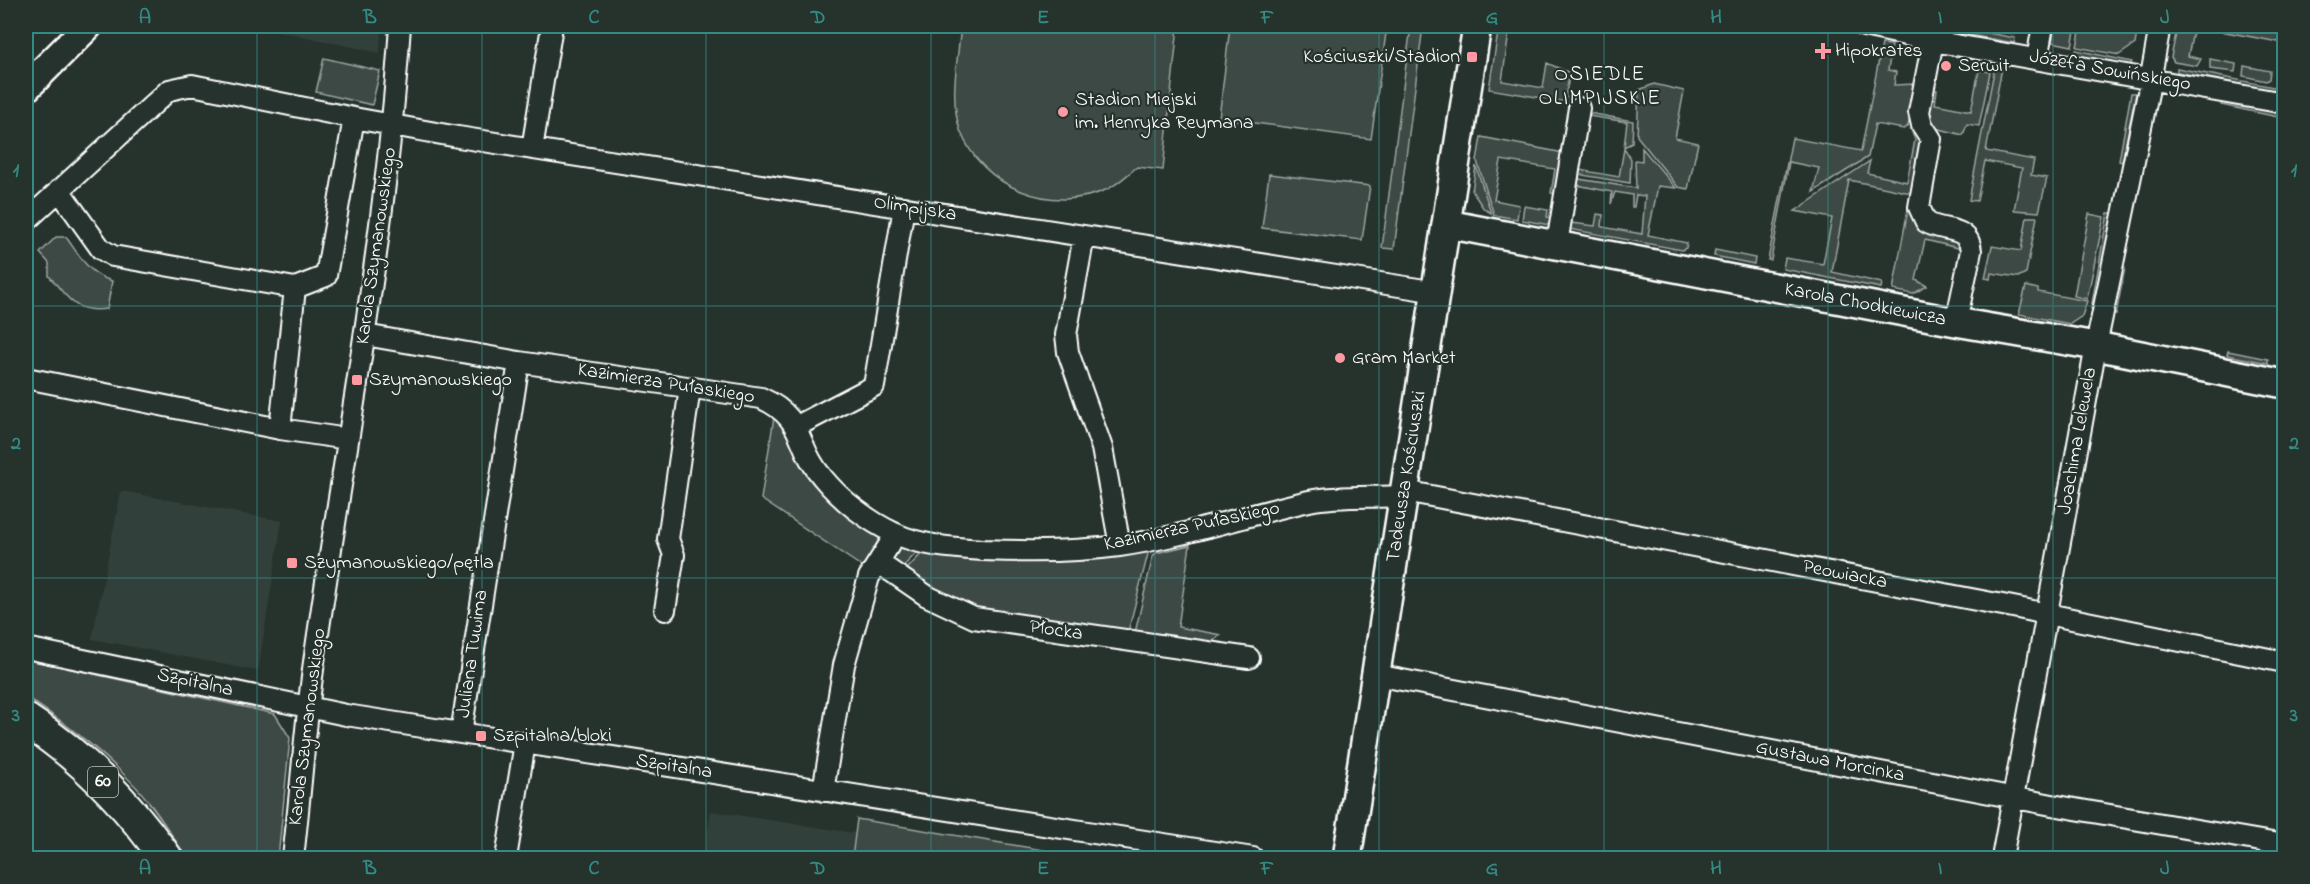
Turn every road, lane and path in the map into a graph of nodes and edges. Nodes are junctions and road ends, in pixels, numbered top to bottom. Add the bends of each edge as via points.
1 (88, 26) edge
2 (400, 26) edge
3 (552, 26) edge
4 (1477, 26) edge
5 (1864, 26) edge
6 (2043, 26) edge
7 (2160, 26) edge
8 (1933, 40) junction
9 (2037, 59) junction
10 (2151, 78) junction
11 (26, 88) edge
12 (2284, 103) edge
13 (1579, 108) dead end
14 (354, 118) junction
15 (393, 125) junction
16 (532, 148) junction
17 (60, 190) junction
18 (904, 207) junction
19 (26, 221) edge
20 (1447, 224) junction
21 (1084, 236) junction
22 (1557, 244) junction
23 (295, 288) junction
24 (1437, 292) junction
25 (1956, 322) junction
26 (365, 335) junction
27 (2096, 346) junction
28 (519, 362) junction
29 (26, 378) edge
30 (2284, 384) edge
31 (690, 388) junction
32 (797, 426) junction
33 (280, 429) junction
34 (348, 439) junction
35 (1405, 494) junction
36 (896, 534) junction
37 (1120, 546) junction
38 (879, 563) junction
39 (665, 610) dead end
40 (2047, 614) junction
41 (26, 648) edge
42 (1248, 658) dead end
43 (2284, 662) edge
44 (1377, 675) junction
45 (309, 706) junction
46 (26, 720) edge
47 (461, 733) junction
48 (525, 743) junction
49 (823, 791) junction
50 (2014, 797) junction
51 (2284, 845) edge
52 (166, 858) edge
53 (293, 858) edge
54 (506, 858) edge
55 (1253, 858) edge
56 (1347, 858) edge
57 (2002, 858) edge

1 - 11 street
2 - 15 street, Karola Szymanowskiego
3 - 16 street
4 - 20 street, Tadeusza Kościuszki
5 - 8 street, Józefa Sowińskiego
6 - 9 street
7 - 10 street, Joachima Lelewela
8 - 9 street, Józefa Sowińskiego
8 - 25 street via 1919,107 1921,122 1931,139 1919,207 1926,222 1960,231 1970,242
9 - 10 street, Józefa Sowińskiego
10 - 12 street, Józefa Sowińskiego
10 - 27 street, Joachima Lelewela
13 - 22 street
14 - 15 street, Olimpijska
14 - 17 street, Olimpijska via 192,85 170,90
14 - 23 street via 326,276
15 - 16 street, Olimpijska
15 - 26 street, Karola Szymanowskiego
16 - 18 street, Olimpijska
17 - 19 street
17 - 23 street via 101,249 113,256
18 - 21 street, Olimpijska
18 - 32 street via 874,386
20 - 22 street, Karola Chodkiewicza
20 - 24 street, Tadeusza Kościuszki
21 - 24 street, Olimpijska
21 - 37 street via 1066,335 1068,352 1102,448
22 - 25 street, Karola Chodkiewicza
23 - 33 street
24 - 35 street, Tadeusza Kościuszki
25 - 27 street, Karola Chodkiewicza
26 - 28 street, Kazimierza Pułaskiego
26 - 34 street, Karola Szymanowskiego
27 - 30 street, Karola Chodkiewicza
27 - 40 street, Joachima Lelewela
28 - 31 street, Kazimierza Pułaskiego
28 - 47 street, Juliana Tuwima
29 - 33 street
31 - 32 street, Kazimierza Pułaskiego via 761,398 777,405
31 - 39 street via 668,539 674,555
32 - 36 street, Kazimierza Pułaskiego via 805,450 822,477 867,517
33 - 34 street
34 - 45 street, Karola Szymanowskiego
35 - 37 street, Kazimierza Pułaskiego via 1312,500
35 - 40 street, Peowiacka
35 - 44 street, Tadeusza Kościuszki
36 - 37 street, Kazimierza Pułaskiego via 936,545 1023,552
36 - 38 street
38 - 42 street, Płocka via 927,596 974,618
38 - 49 street via 868,577 844,665
40 - 43 street, Peowiacka
40 - 50 street, Joachima Lelewela
41 - 45 street, Szpitalna
44 - 50 street, Gustawa Morcinka
44 - 56 street, Tadeusza Kościuszki
45 - 47 street, Szpitalna
45 - 53 street, Karola Szymanowskiego
46 - 52 main road, 60 via 53,737 102,780
47 - 48 street, Szpitalna
48 - 49 street, Szpitalna
48 - 54 street
49 - 55 street, Szpitalna
50 - 51 street, Gustawa Morcinka
50 - 57 street, Joachima Lelewela

